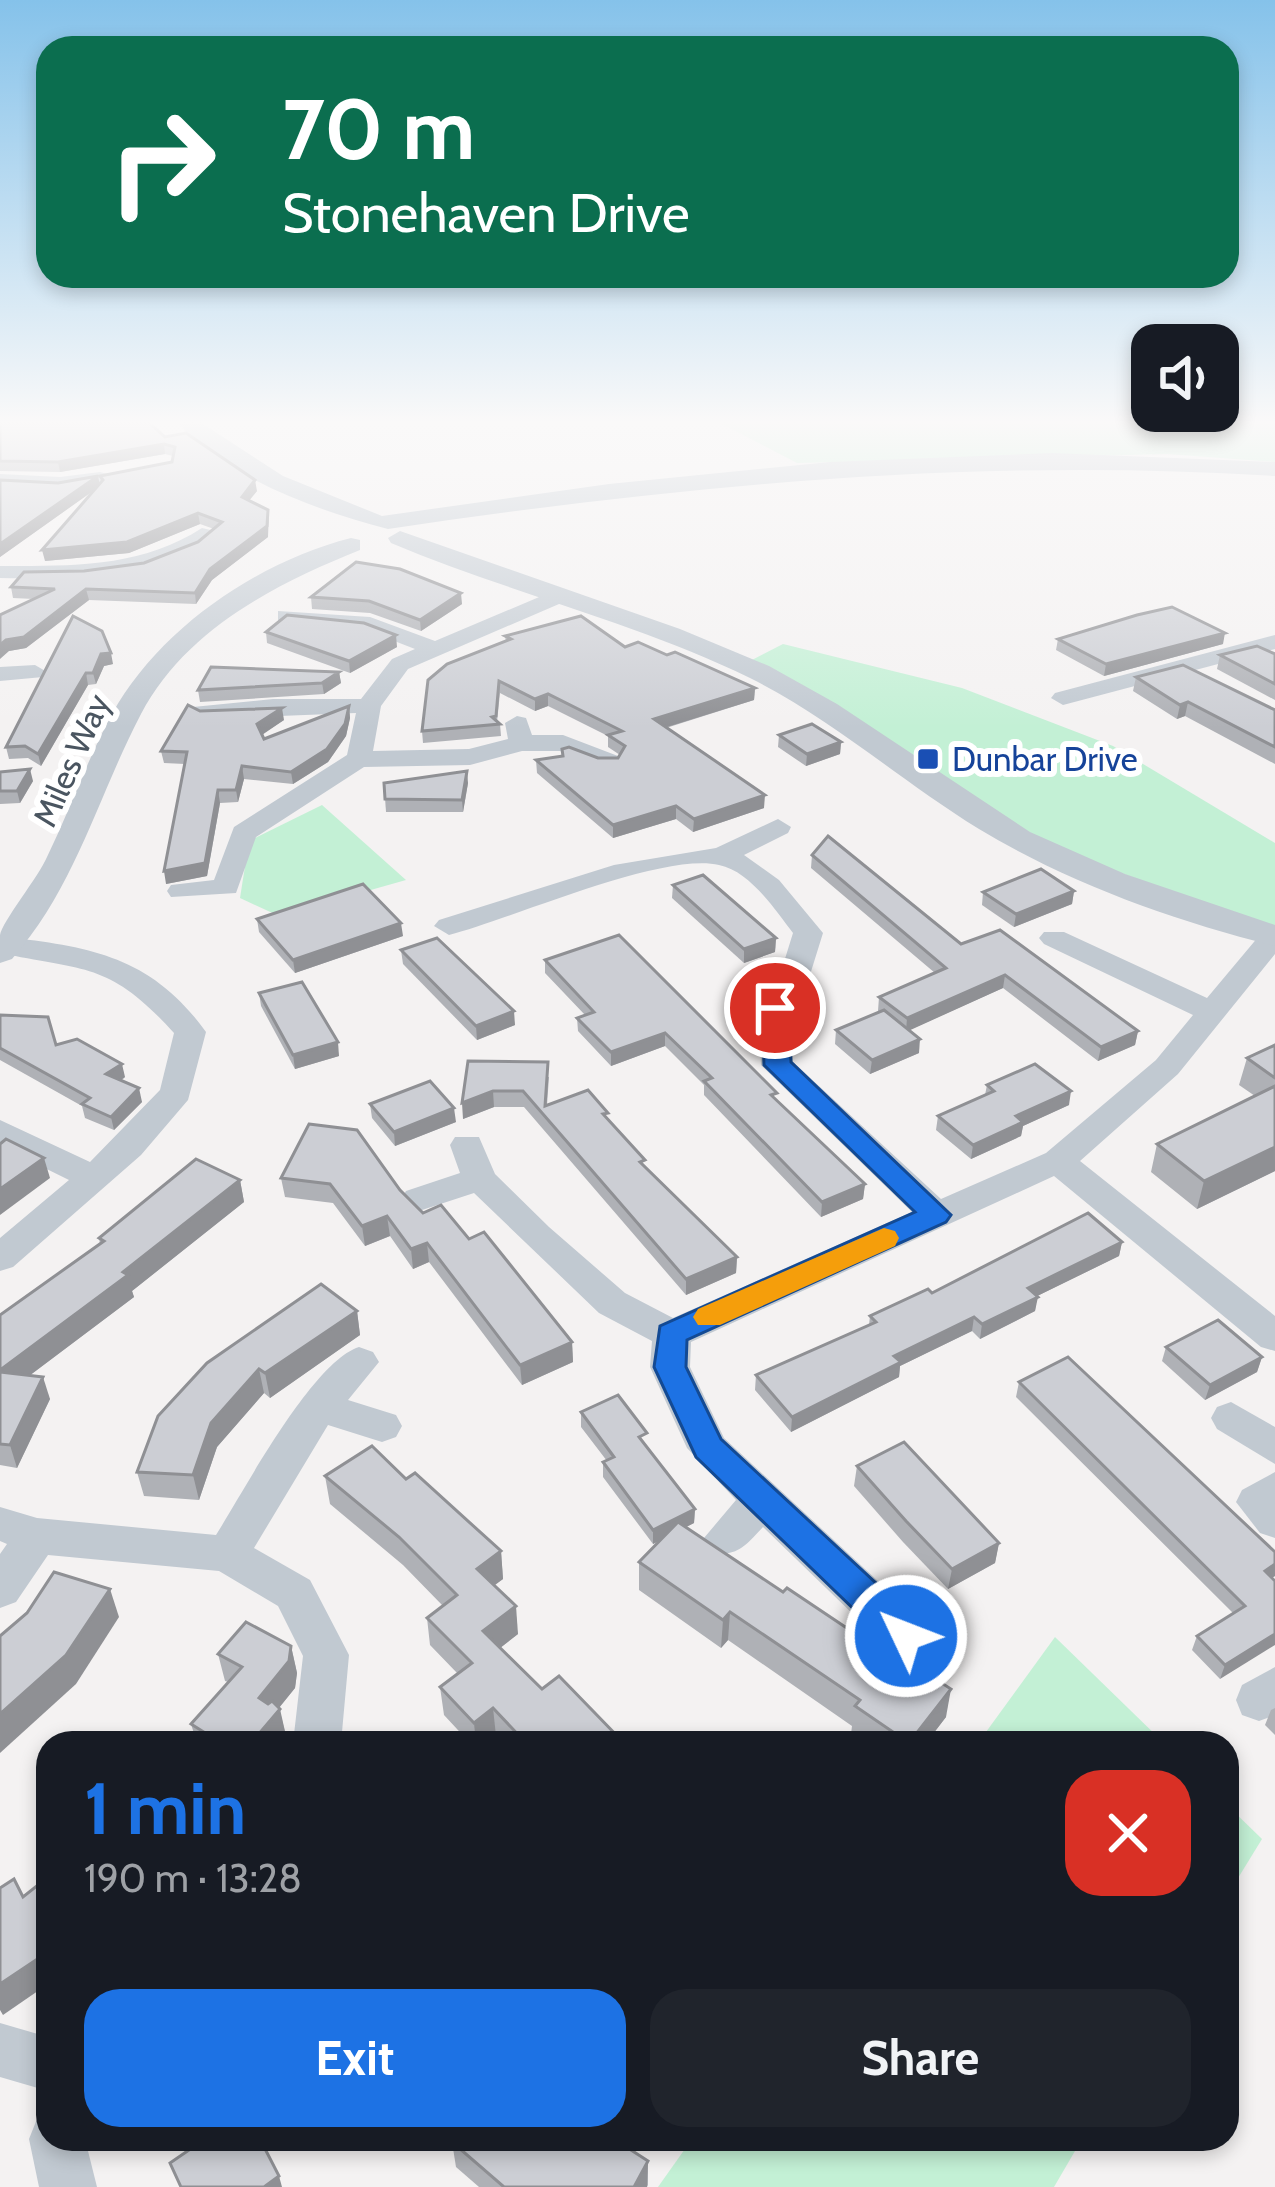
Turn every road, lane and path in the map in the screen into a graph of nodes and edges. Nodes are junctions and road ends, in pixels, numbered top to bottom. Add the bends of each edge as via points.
1 (354, 524) edge
2 (416, 524) edge
3 (209, 532) edge
4 (371, 534) junction
5 (131, 559) junction
6 (0, 572) edge
7 (172, 578) edge
8 (557, 596) junction
9 (286, 616) edge
10 (1275, 641) edge
11 (431, 647) junction
12 (1182, 664) junction
13 (34, 672) dead end
14 (1, 675) edge
15 (1220, 685) edge
16 (1064, 698) dead end
17 (369, 706) junction
18 (202, 712) edge
19 (358, 759) junction
20 (609, 761) edge
21 (778, 827) dead end
22 (721, 856) junction
23 (181, 891) dead end
24 (449, 926) dead end
25 (1275, 936) edge
26 (1054, 938) dead end
27 (3, 949) edge
28 (1211, 1012) junction
29 (0, 1131) edge
30 (1058, 1161) junction
31 (95, 1178) junction
32 (419, 1199) dead end
33 (936, 1215) junction
34 (0, 1258) edge
35 (672, 1334) junction
36 (1275, 1337) edge
37 (359, 1362) dead end
38 (318, 1407) junction
39 (1231, 1418) dead end
40 (382, 1426) dead end
41 (1275, 1448) edge
42 (1275, 1489) edge
43 (762, 1502) junction
44 (1275, 1521) edge
45 (19, 1530) edge
46 (726, 1538) dead end
47 (227, 1553) junction
48 (0, 1588) edge
49 (906, 1636) dead end
50 (318, 1731) edge
51 (0, 2050) edge
52 (36, 2063) edge
53 (60, 2151) edge
54 (68, 2187) edge

1 - 4 street
2 - 4 street, Miles Way
3 - 5 street via 190,548
4 - 8 street
4 - 27 street, Miles Way via 224,608 166,660 129,710 68,854
5 - 6 street
5 - 7 street
8 - 11 street
8 - 25 street via 760,672 1062,860
9 - 11 street via 328,611
10 - 12 street
11 - 17 street via 400,664
12 - 15 street
12 - 16 street
13 - 14 street
17 - 18 street
17 - 19 street
19 - 20 street via 470,758 519,733
19 - 23 street via 244,833 228,897
21 - 22 street
22 - 24 street via 611,877 508,921
22 - 33 street via 783,901 808,933 775,1008 777,1065
25 - 28 street
26 - 28 street
27 - 31 street via 95,957 128,971 190,1032 176,1093
28 - 30 street via 1167,1067
29 - 31 street
30 - 33 street
30 - 36 street
31 - 34 street
32 - 35 street via 474,1162 612,1303
33 - 35 street
35 - 43 street via 670,1367 708,1448
37 - 38 street
38 - 40 street
38 - 47 street
39 - 41 street
42 - 44 street via 1257,1502
43 - 46 street
43 - 49 street
45 - 47 street
45 - 48 street
47 - 50 street via 294,1593 326,1654
51 - 52 street
53 - 54 street

